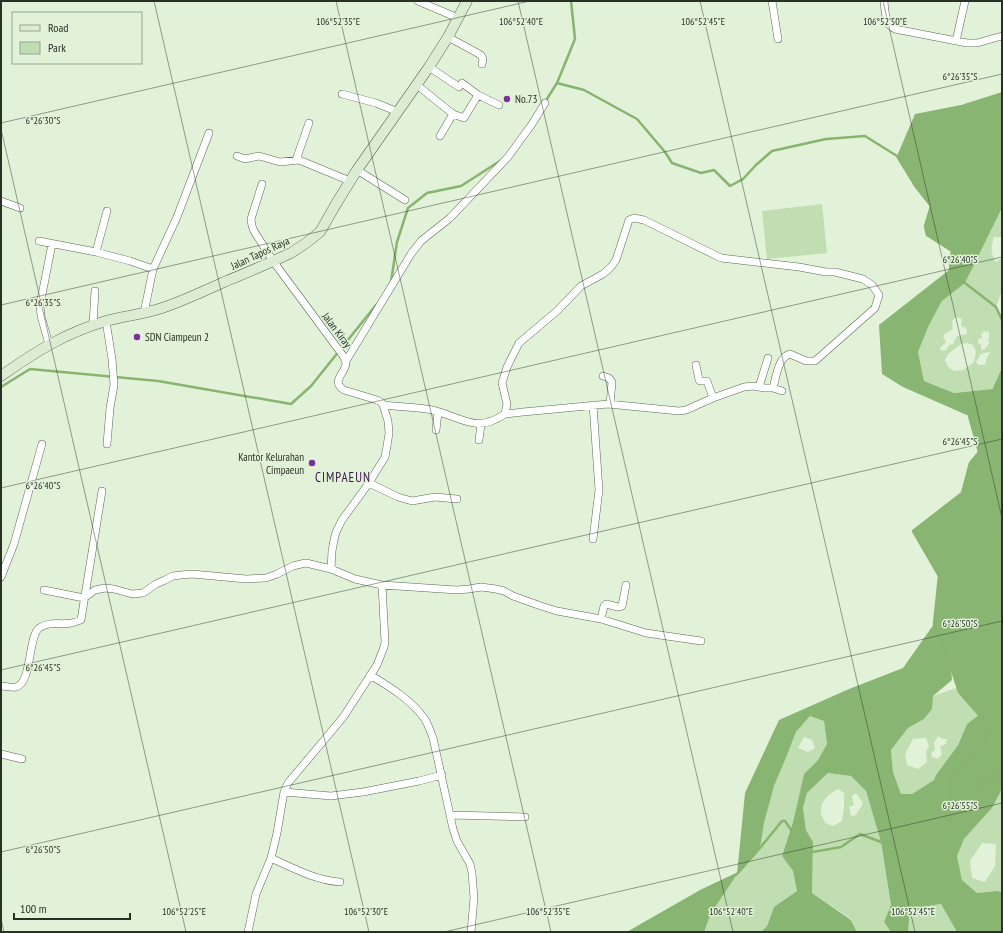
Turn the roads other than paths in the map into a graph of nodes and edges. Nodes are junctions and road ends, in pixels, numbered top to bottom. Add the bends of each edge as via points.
1 (418, 1) edge
2 (467, 1) edge
3 (772, 1) edge
4 (884, 1) edge
5 (965, 1) edge
6 (458, 18) junction
7 (1002, 36) edge
8 (448, 37) junction
9 (778, 39) dead end
10 (956, 41) junction
11 (482, 64) dead end
12 (429, 67) junction
13 (417, 85) junction
14 (342, 94) dead end
15 (478, 95) junction
16 (499, 104) dead end
17 (545, 104) dead end
18 (398, 112) junction
19 (453, 114) junction
20 (308, 123) dead end
21 (210, 133) dead end
22 (440, 136) dead end
23 (237, 156) dead end
24 (296, 160) junction
25 (357, 170) junction
26 (350, 181) junction
27 (262, 184) dead end
28 (405, 200) dead end
29 (1, 201) edge
30 (20, 208) dead end
31 (107, 211) dead end
32 (39, 241) dead end
33 (52, 244) junction
34 (96, 252) junction
35 (273, 261) junction
36 (153, 269) junction
37 (95, 291) dead end
38 (144, 312) junction
39 (106, 321) junction
40 (93, 325) junction
41 (49, 344) junction
42 (768, 358) dead end
43 (345, 359) junction
44 (696, 365) dead end
45 (1, 376) edge
46 (603, 376) dead end
47 (759, 387) junction
48 (773, 388) junction
49 (782, 391) dead end
50 (713, 398) junction
51 (610, 404) junction
52 (383, 405) junction
53 (593, 405) junction
54 (438, 412) junction
55 (505, 414) junction
56 (481, 424) junction
57 (436, 430) dead end
58 (479, 440) dead end
59 (42, 444) dead end
60 (107, 444) dead end
61 (369, 483) junction
62 (102, 491) dead end
63 (457, 499) dead end
64 (593, 539) dead end
65 (331, 569) junction
66 (1, 577) edge
67 (382, 585) junction
68 (626, 585) dead end
69 (44, 590) dead end
70 (84, 598) junction
71 (601, 619) junction
72 (701, 641) dead end
73 (370, 675) junction
74 (1, 686) edge
75 (1, 754) edge
76 (22, 759) dead end
77 (442, 775) junction
78 (284, 792) junction
79 (450, 814) junction
80 (525, 818) dead end
81 (271, 858) junction
82 (340, 882) dead end
83 (248, 932) edge
84 (471, 932) edge

1 - 6 street
2 - 6 main road, Jalan Tapos Raya
3 - 9 street
4 - 10 street via 891,27
5 - 10 street
6 - 8 main road, Jalan Tapos Raya
7 - 10 street via 977,43
8 - 11 street via 481,55
8 - 12 main road, Jalan Tapos Raya
12 - 13 main road, Jalan Tapos Raya
12 - 15 street via 459,87 462,83
13 - 18 main road, Jalan Tapos Raya
13 - 19 street
14 - 18 street
15 - 16 street
15 - 19 street via 464,118
17 - 43 street via 508,157 450,218 421,241 410,254
18 - 25 main road, Jalan Tapos Raya
19 - 22 street
20 - 24 street
21 - 36 street via 177,217
23 - 24 street via 245,159 259,156 280,162
24 - 26 street
25 - 26 main road, Jalan Tapos Raya
25 - 28 street
26 - 35 main road, Jalan Tapos Raya via 320,232 291,253
27 - 35 street, Jalan Kiray via 251,222
29 - 30 street
31 - 34 street
32 - 33 street
33 - 34 street
33 - 41 street via 40,305
34 - 36 street
35 - 38 main road, Jalan Tapos Raya via 192,297
35 - 43 street, Jalan Kiray
36 - 38 street
37 - 40 street
38 - 39 main road, Jalan Tapos Raya
39 - 40 main road, Jalan Tapos Raya
39 - 60 street via 114,385
40 - 41 main road, Jalan Tapos Raya
41 - 45 main road, Jalan Tapos Raya
42 - 47 street
43 - 52 street, Jalan Kiray via 346,366 338,380 340,388 377,400
44 - 50 street via 699,380 707,381
46 - 51 street via 612,382
47 - 48 street
47 - 50 street via 744,387
48 - 49 street
48 - 55 street via 784,357 790,354 806,361 814,361 875,308 879,295 872,285 863,279 835,272 721,258 644,220 634,218 629,220 616,260 611,267 581,286 557,311 519,343 502,383 507,404
50 - 51 street via 679,411
51 - 53 street
52 - 54 street
52 - 61 street via 389,430 387,446 382,462
53 - 55 street
53 - 64 street via 599,490
54 - 56 street
54 - 57 street
55 - 56 street via 493,422
56 - 58 street
59 - 66 street via 14,544
61 - 63 street via 412,501 435,497
61 - 65 street via 336,532
62 - 70 street
65 - 67 street via 355,579
65 - 70 street via 301,564 266,578 246,579 181,574 156,584 144,593 132,594 105,588 95,590
67 - 71 street via 457,590 490,588 557,611
67 - 73 street via 385,642 377,665
68 - 71 street via 622,606 606,604
69 - 70 street
70 - 74 street via 81,620 73,623 48,624 38,629 23,683 18,687
71 - 72 street via 646,633
73 - 77 street via 404,697 424,718 433,738
73 - 78 street via 344,716 288,783
75 - 76 street
77 - 78 street via 363,792 331,796
77 - 79 street
78 - 81 street via 278,833
79 - 80 street
79 - 84 street via 457,841 470,864 472,873 474,898
81 - 82 street via 315,878
81 - 83 street via 256,894

